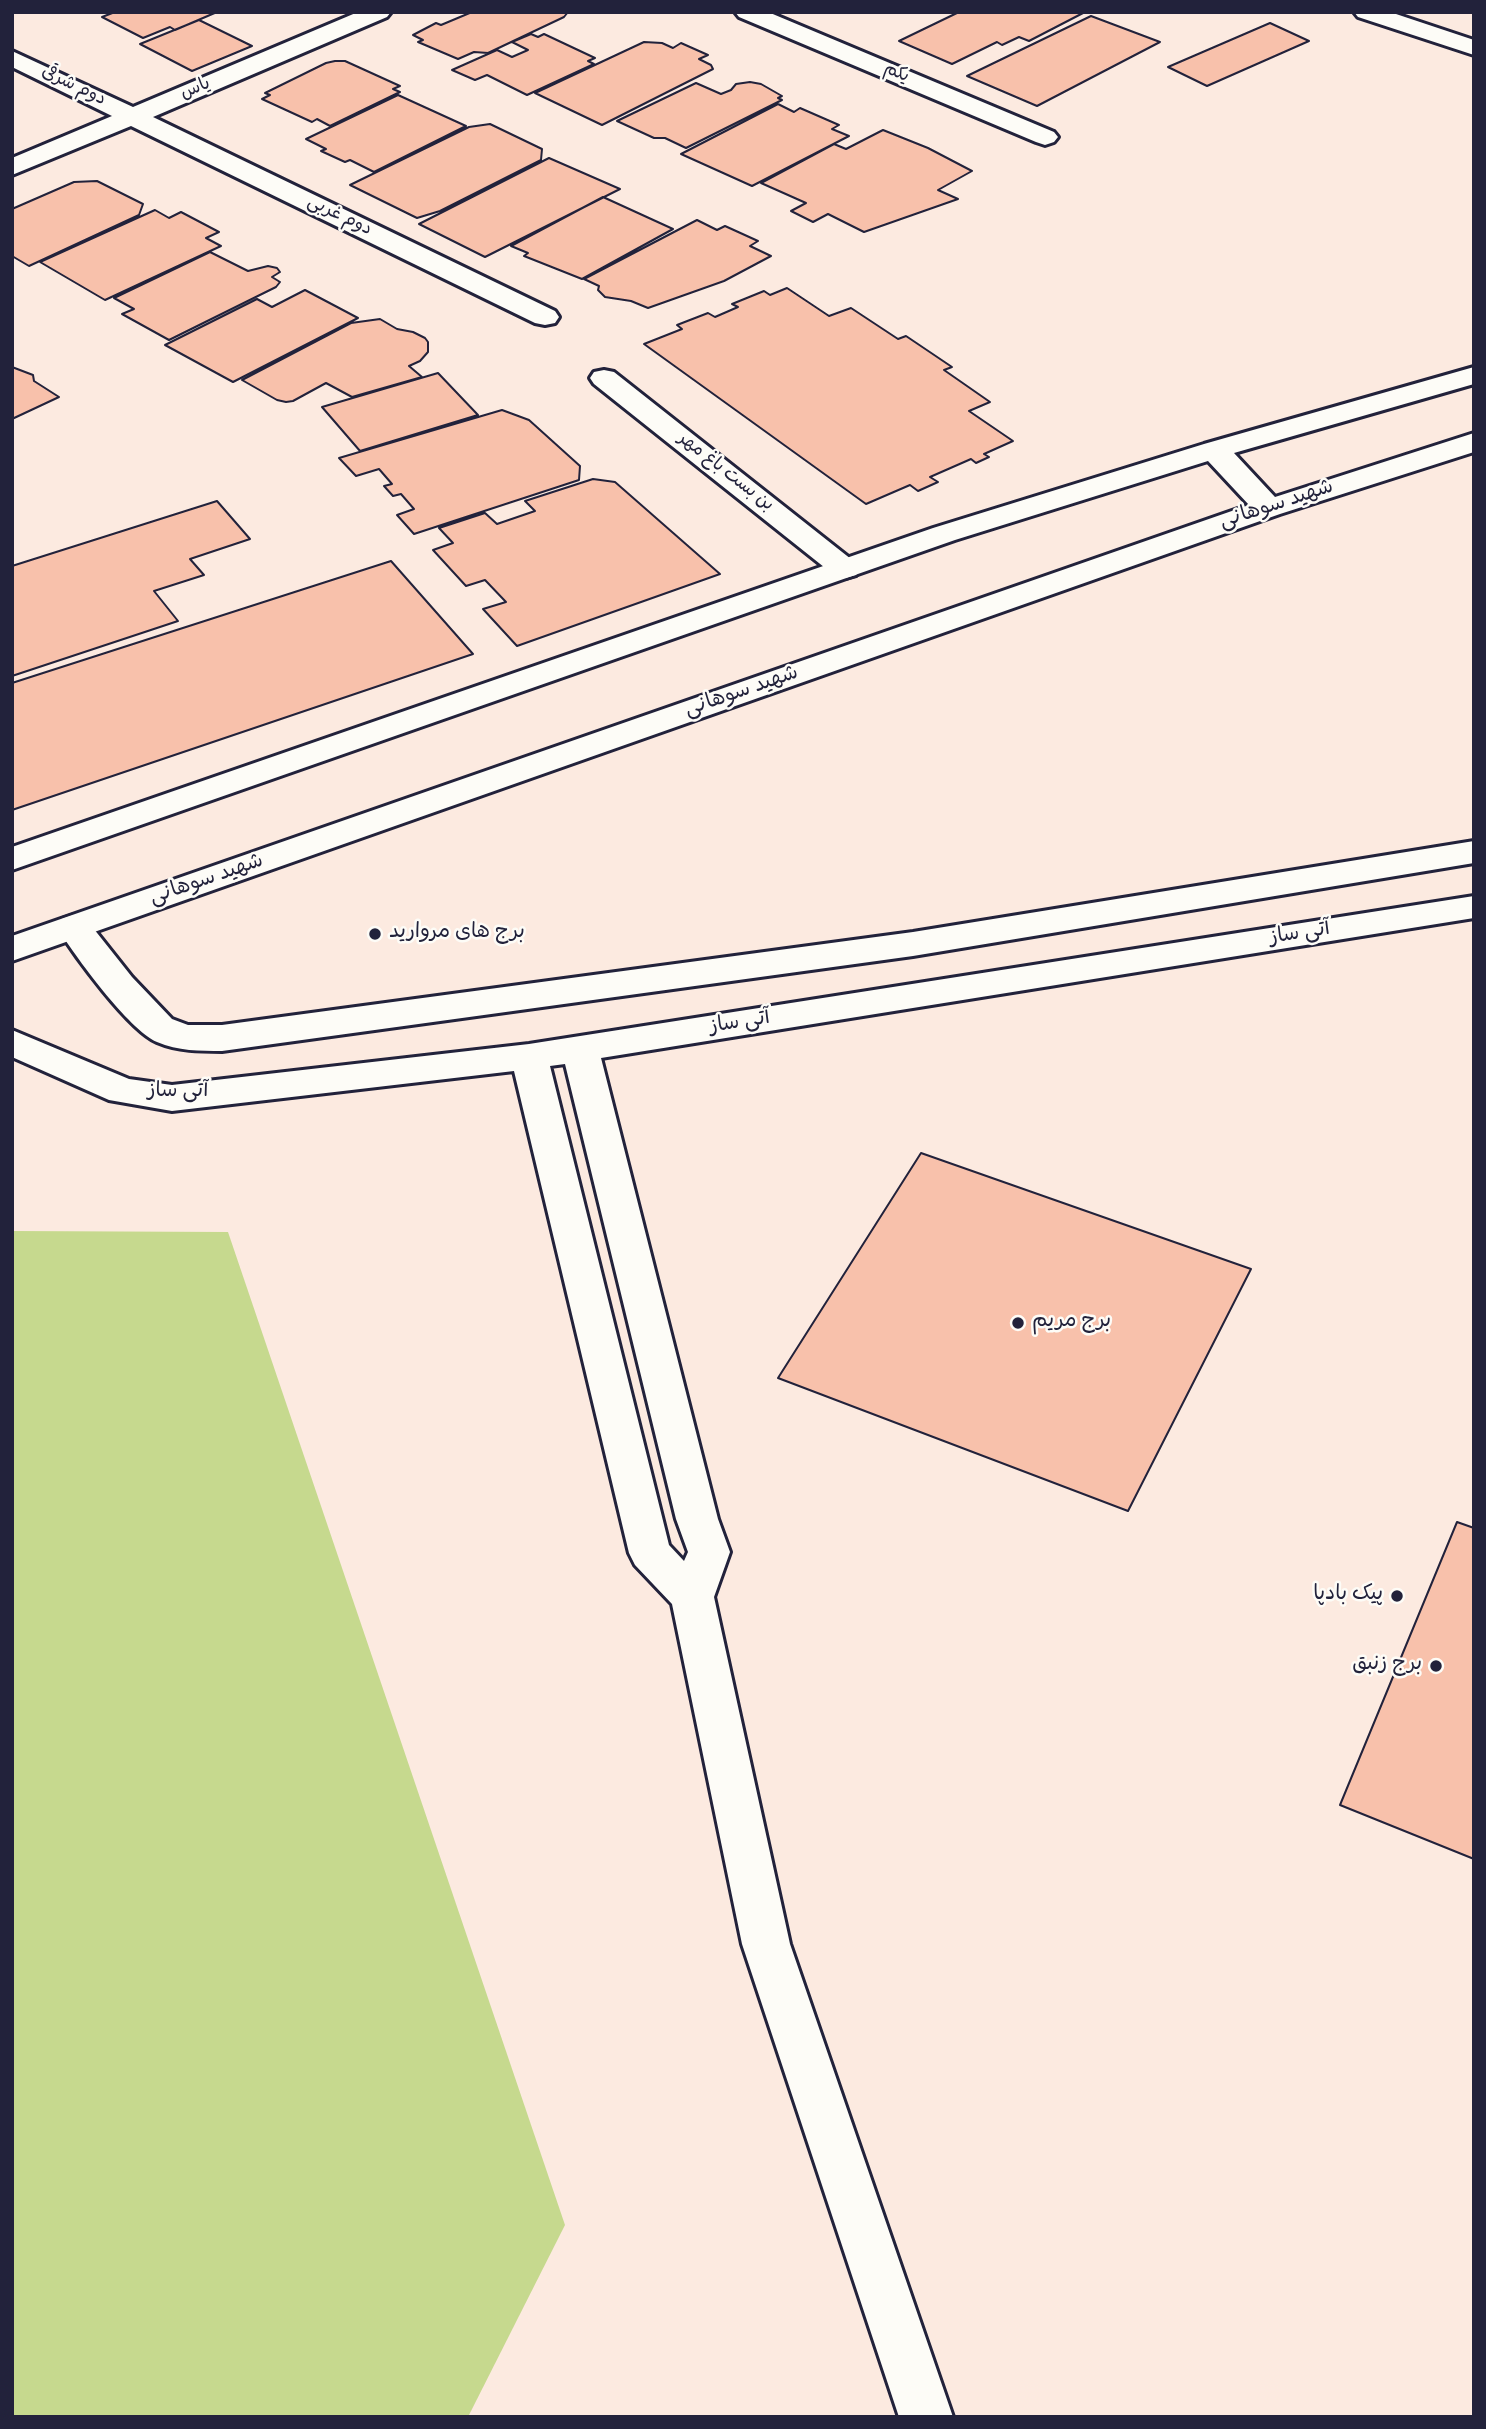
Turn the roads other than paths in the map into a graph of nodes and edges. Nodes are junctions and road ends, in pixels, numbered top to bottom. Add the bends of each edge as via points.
1 (379, 12) edge
2 (747, 12) edge
3 (1366, 12) edge
4 (1474, 48) edge
5 (12, 58) edge
6 (133, 116) junction
7 (1045, 136) dead end
8 (12, 167) edge
9 (545, 317) dead end
10 (1474, 375) edge
11 (604, 378) dead end
12 (1474, 442) edge
13 (1214, 450) junction
14 (1269, 508) junction
15 (845, 569) junction
16 (1474, 852) edge
17 (12, 859) edge
18 (1474, 906) edge
19 (74, 927) junction
20 (913, 944) junction
21 (12, 949) edge
22 (933, 994) junction
23 (12, 1042) edge
24 (580, 1049) junction
25 (529, 1057) junction
26 (692, 1597) junction
27 (926, 2417) edge

1 - 6 street, یاس
2 - 7 street, یکم
3 - 4 street
5 - 6 street, دوم شرقی
6 - 8 street, یاس
6 - 9 street, دوم غربی
10 - 13 street
11 - 15 street, بن بست باغ مهر
12 - 14 street, شهید سوهانی
13 - 14 street
13 - 15 street
14 - 19 street, شهید سوهانی
15 - 17 street
16 - 20 street
18 - 22 street, آتی ساز
19 - 20 street via 164,1033 188,1039
19 - 21 street, شهید سوهانی
20 - 22 street
22 - 24 street, آتی ساز
23 - 25 street, آتی ساز via 122,1091 172,1098
24 - 25 street, آتی ساز
24 - 26 street via 696,1519 709,1552
25 - 26 street via 650,1553
26 - 27 street via 766,1944

